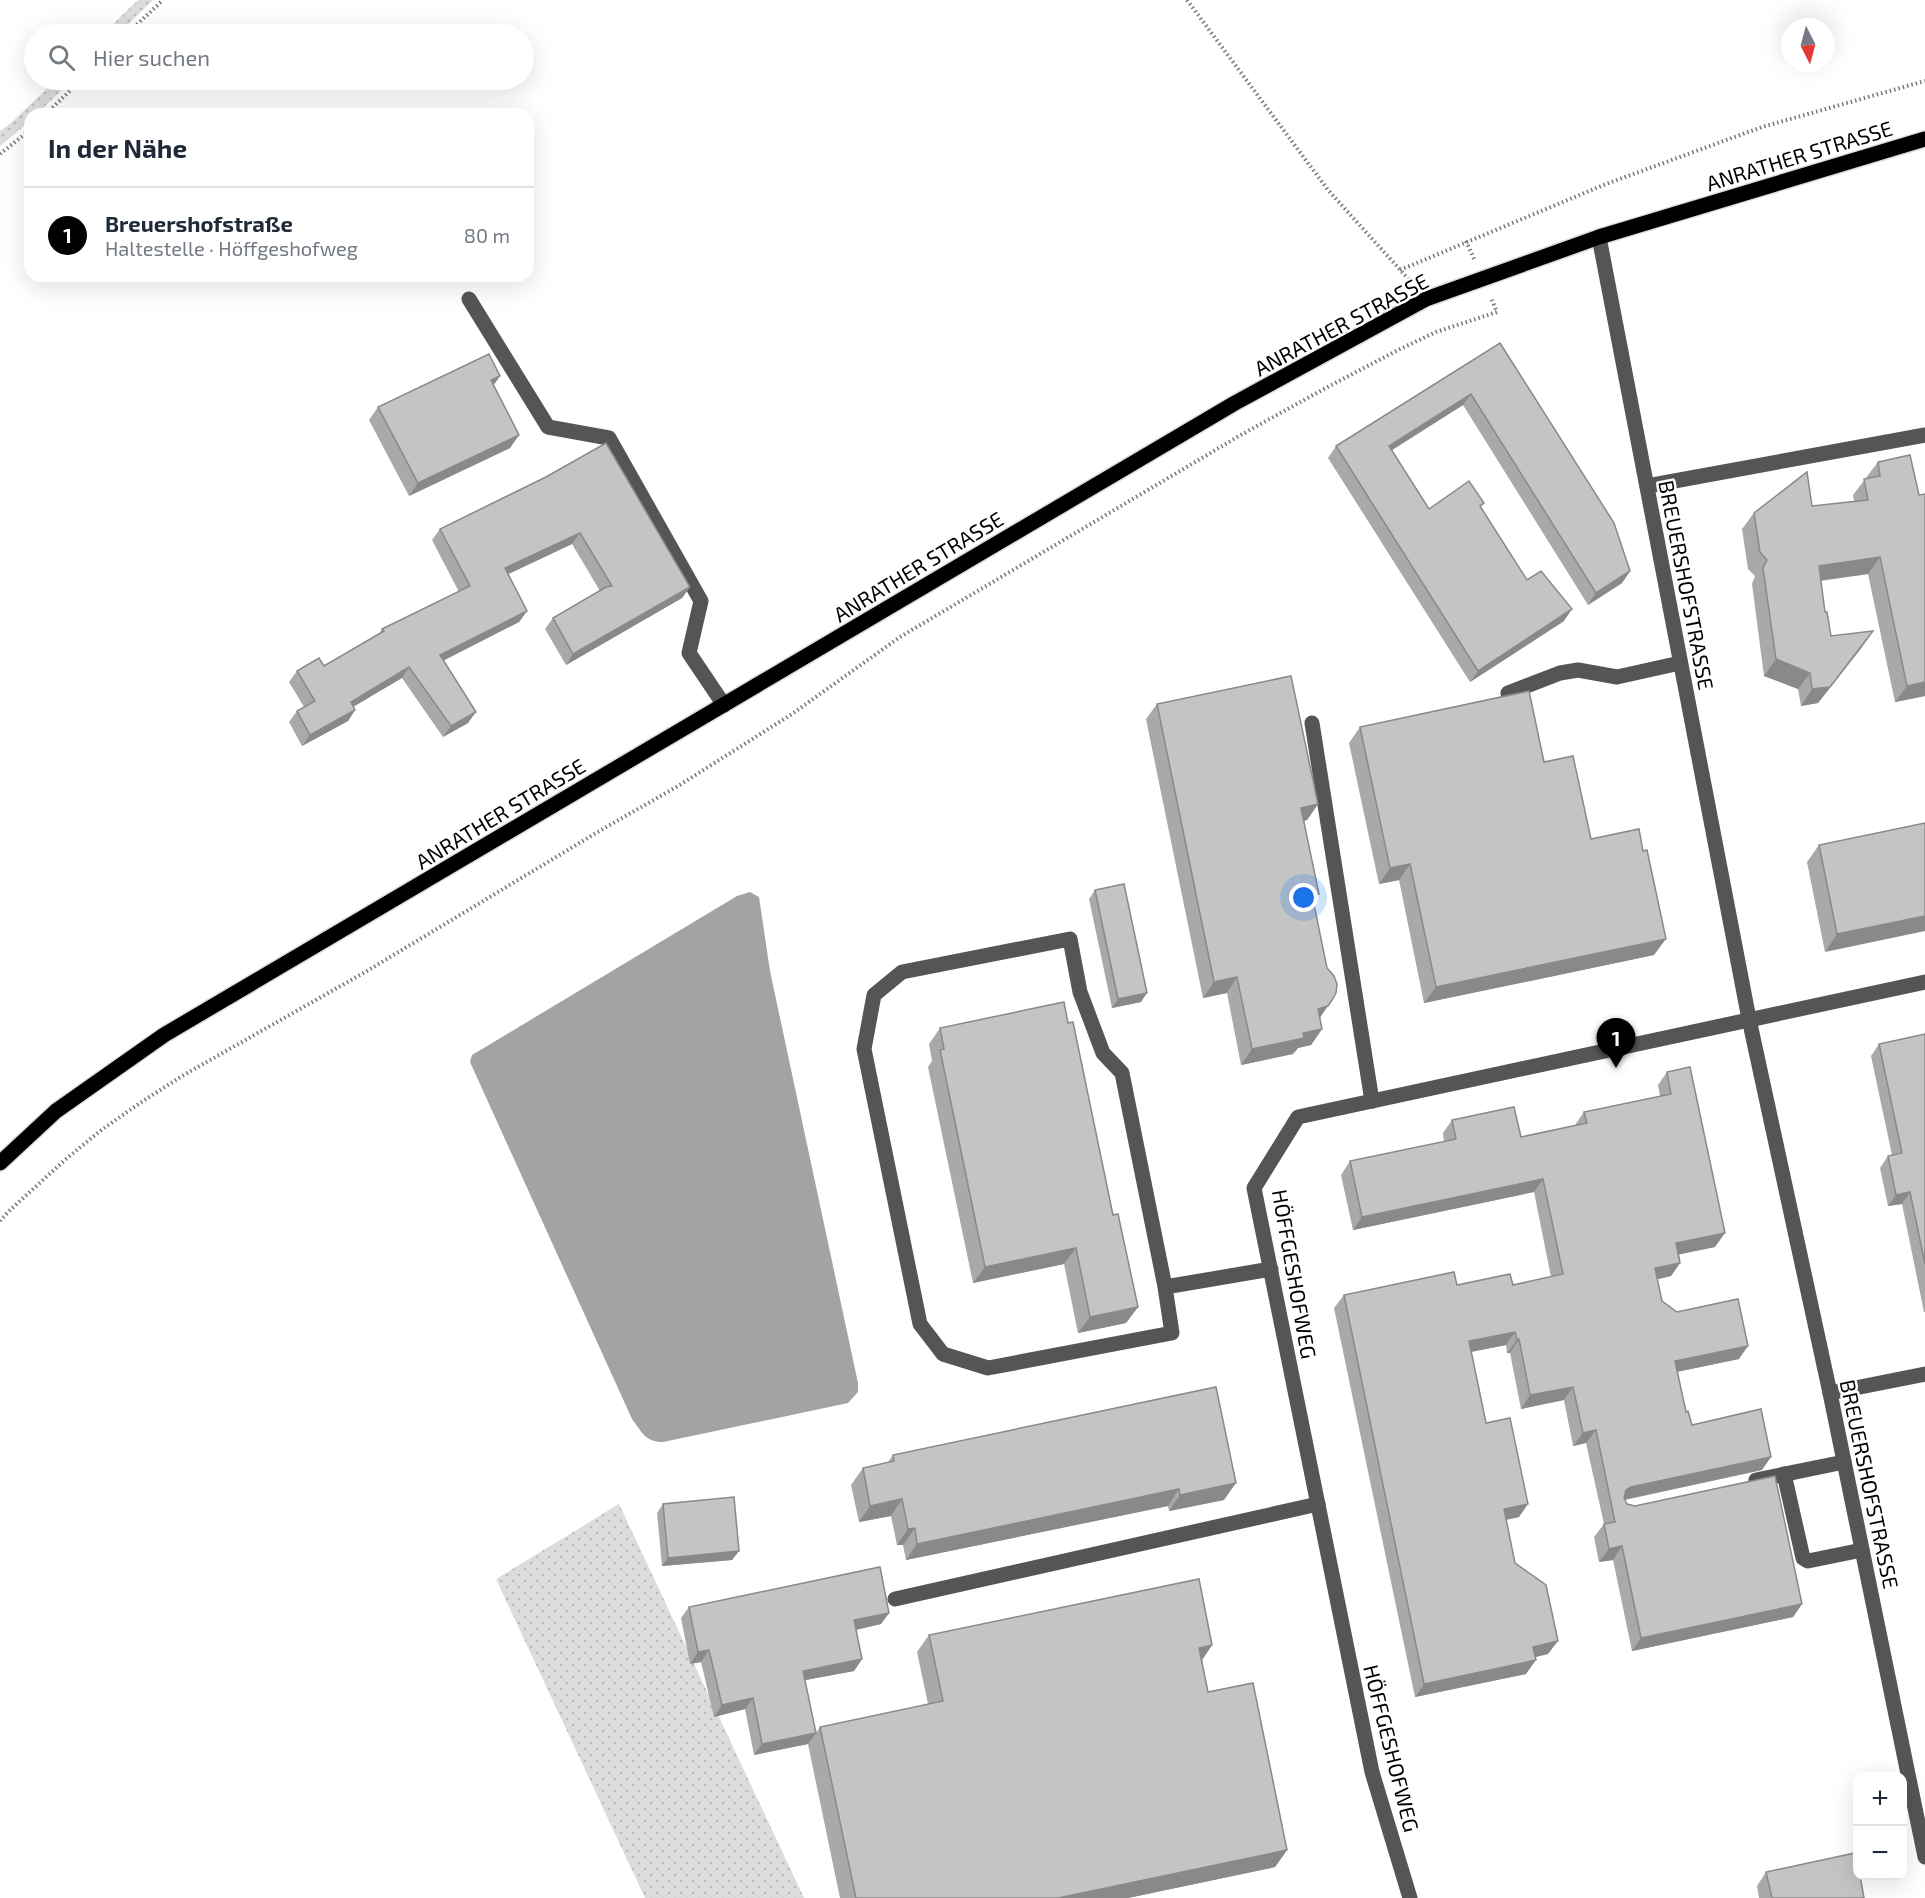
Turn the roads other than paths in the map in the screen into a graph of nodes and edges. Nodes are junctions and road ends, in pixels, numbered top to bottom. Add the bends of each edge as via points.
1 (1925, 139) edge
2 (1599, 237) junction
3 (469, 299) dead end
4 (1925, 435) edge
5 (1647, 486) junction
6 (1680, 663) junction
7 (1508, 693) edge
8 (724, 705) junction
9 (1312, 723) dead end
10 (1925, 982) edge
11 (1749, 1019) junction
12 (1372, 1101) junction
13 (0, 1163) edge
14 (1271, 1269) junction
15 (1165, 1287) junction
16 (1925, 1374) edge
17 (1830, 1393) junction
18 (1844, 1462) junction
19 (1784, 1474) junction
20 (1738, 1485) edge
21 (1318, 1504) junction
22 (1862, 1550) junction
23 (895, 1599) dead end
24 (1925, 1857) edge
25 (1410, 1898) edge

1 - 2 main road, ANRATHER STRASSE
2 - 5 street, BREUERSHOFSTRASSE
2 - 8 main road, ANRATHER STRASSE via 1426,299 1235,403
3 - 8 street via 548,428 609,438 701,601 689,653
4 - 5 street
5 - 6 street, BREUERSHOFSTRASSE
6 - 7 street via 1617,677 1578,670 1560,673
6 - 11 street, BREUERSHOFSTRASSE
8 - 13 main road, ANRATHER STRASSE via 164,1035 56,1111
9 - 12 street
10 - 11 street, HÖFFGESHOFWEG
11 - 12 street, HÖFFGESHOFWEG
11 - 17 street, BREUERSHOFSTRASSE
12 - 14 street, HÖFFGESHOFWEG via 1298,1117 1254,1188
14 - 15 street
14 - 21 street, HÖFFGESHOFWEG
15 - 15 street via 1172,1333 988,1368 943,1354 920,1324 864,1049 874,995 902,972 1070,939 1080,992 1103,1053 1122,1073
16 - 17 street
17 - 18 street, BREUERSHOFSTRASSE
18 - 19 street
18 - 22 street, BREUERSHOFSTRASSE
19 - 20 street
19 - 22 street via 1803,1558 1809,1561
21 - 23 street
21 - 25 street, HÖFFGESHOFWEG via 1372,1772
22 - 24 street, BREUERSHOFSTRASSE

